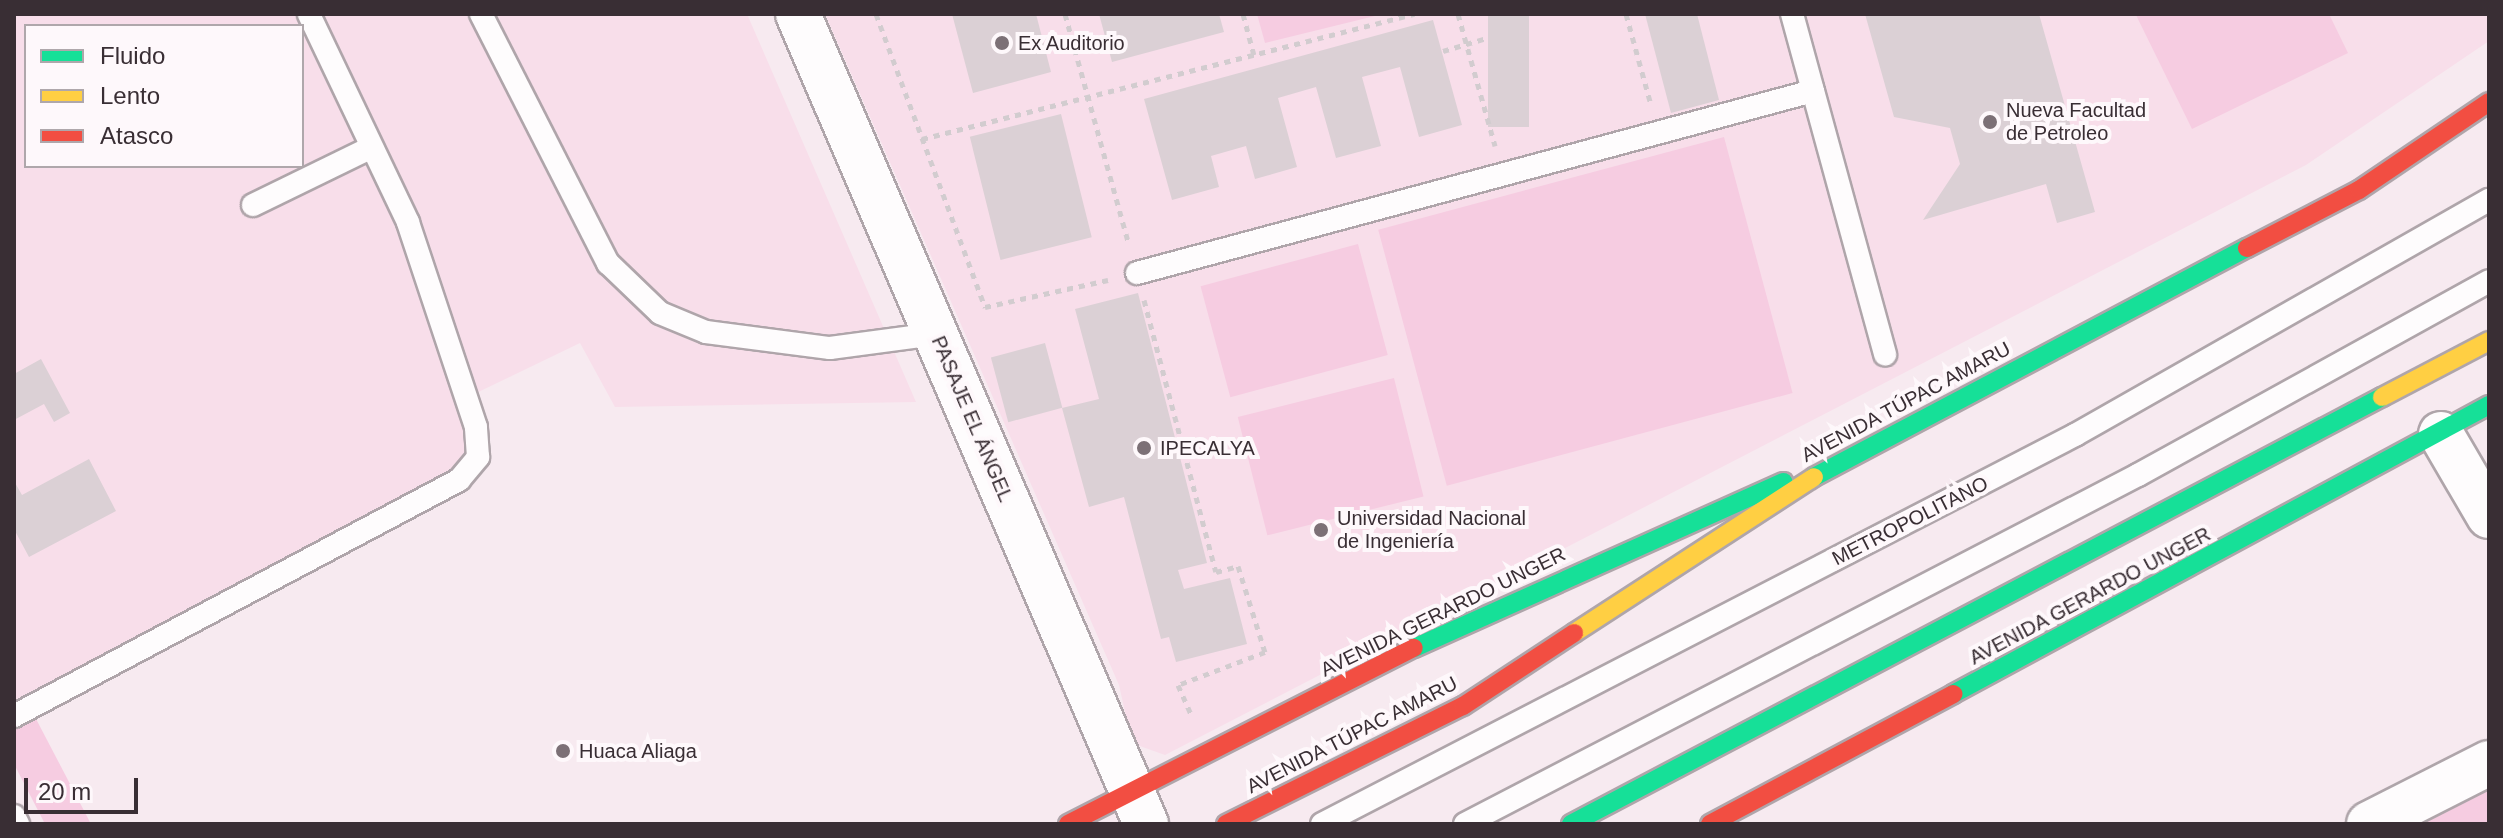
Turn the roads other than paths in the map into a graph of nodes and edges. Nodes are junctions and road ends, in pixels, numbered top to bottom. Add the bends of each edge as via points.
1 (309, 14) edge
2 (481, 14) edge
3 (798, 14) edge
4 (1792, 14) edge
5 (1813, 91) junction
6 (2489, 102) edge
7 (372, 147) junction
8 (2489, 200) edge
9 (253, 205) dead end
10 (1137, 273) road end
11 (2489, 281) edge
12 (935, 334) junction
13 (2489, 341) edge
14 (1885, 355) dead end
15 (2489, 405) edge
16 (2441, 434) junction
17 (1845, 456) junction
18 (2489, 516) edge
19 (14, 716) edge
20 (2489, 763) edge
21 (1139, 807) edge
22 (14, 816) edge
23 (18, 824) edge
24 (1068, 824) edge
25 (1226, 824) edge
26 (1322, 824) edge
27 (1465, 824) edge
28 (1571, 824) edge
29 (1710, 824) edge
30 (2369, 824) edge

1 - 7 lane
2 - 12 lane via 608,263 660,313 706,332 830,348
3 - 12 street, PASAJE EL ÁNGEL
4 - 5 lane
5 - 10 lane
5 - 14 lane
6 - 17 main road, AVENIDA TÚPAC AMARU via 2359,190
7 - 9 lane
7 - 19 lane via 408,222 476,427 474,464 459,480
8 - 26 lane, METROPOLITANO via 2075,435
11 - 27 lane via 2138,475
12 - 21 street, PASAJE EL ÁNGEL
13 - 28 main road
15 - 16 main road, AVENIDA GERARDO UNGER
16 - 18 street
16 - 29 main road, AVENIDA GERARDO UNGER
17 - 21 main road, AVENIDA GERARDO UNGER via 1502,604 1209,751
17 - 25 main road, AVENIDA TÚPAC AMARU via 1463,706
20 - 30 street
21 - 24 main road, AVENIDA GERARDO UNGER
22 - 23 lane

